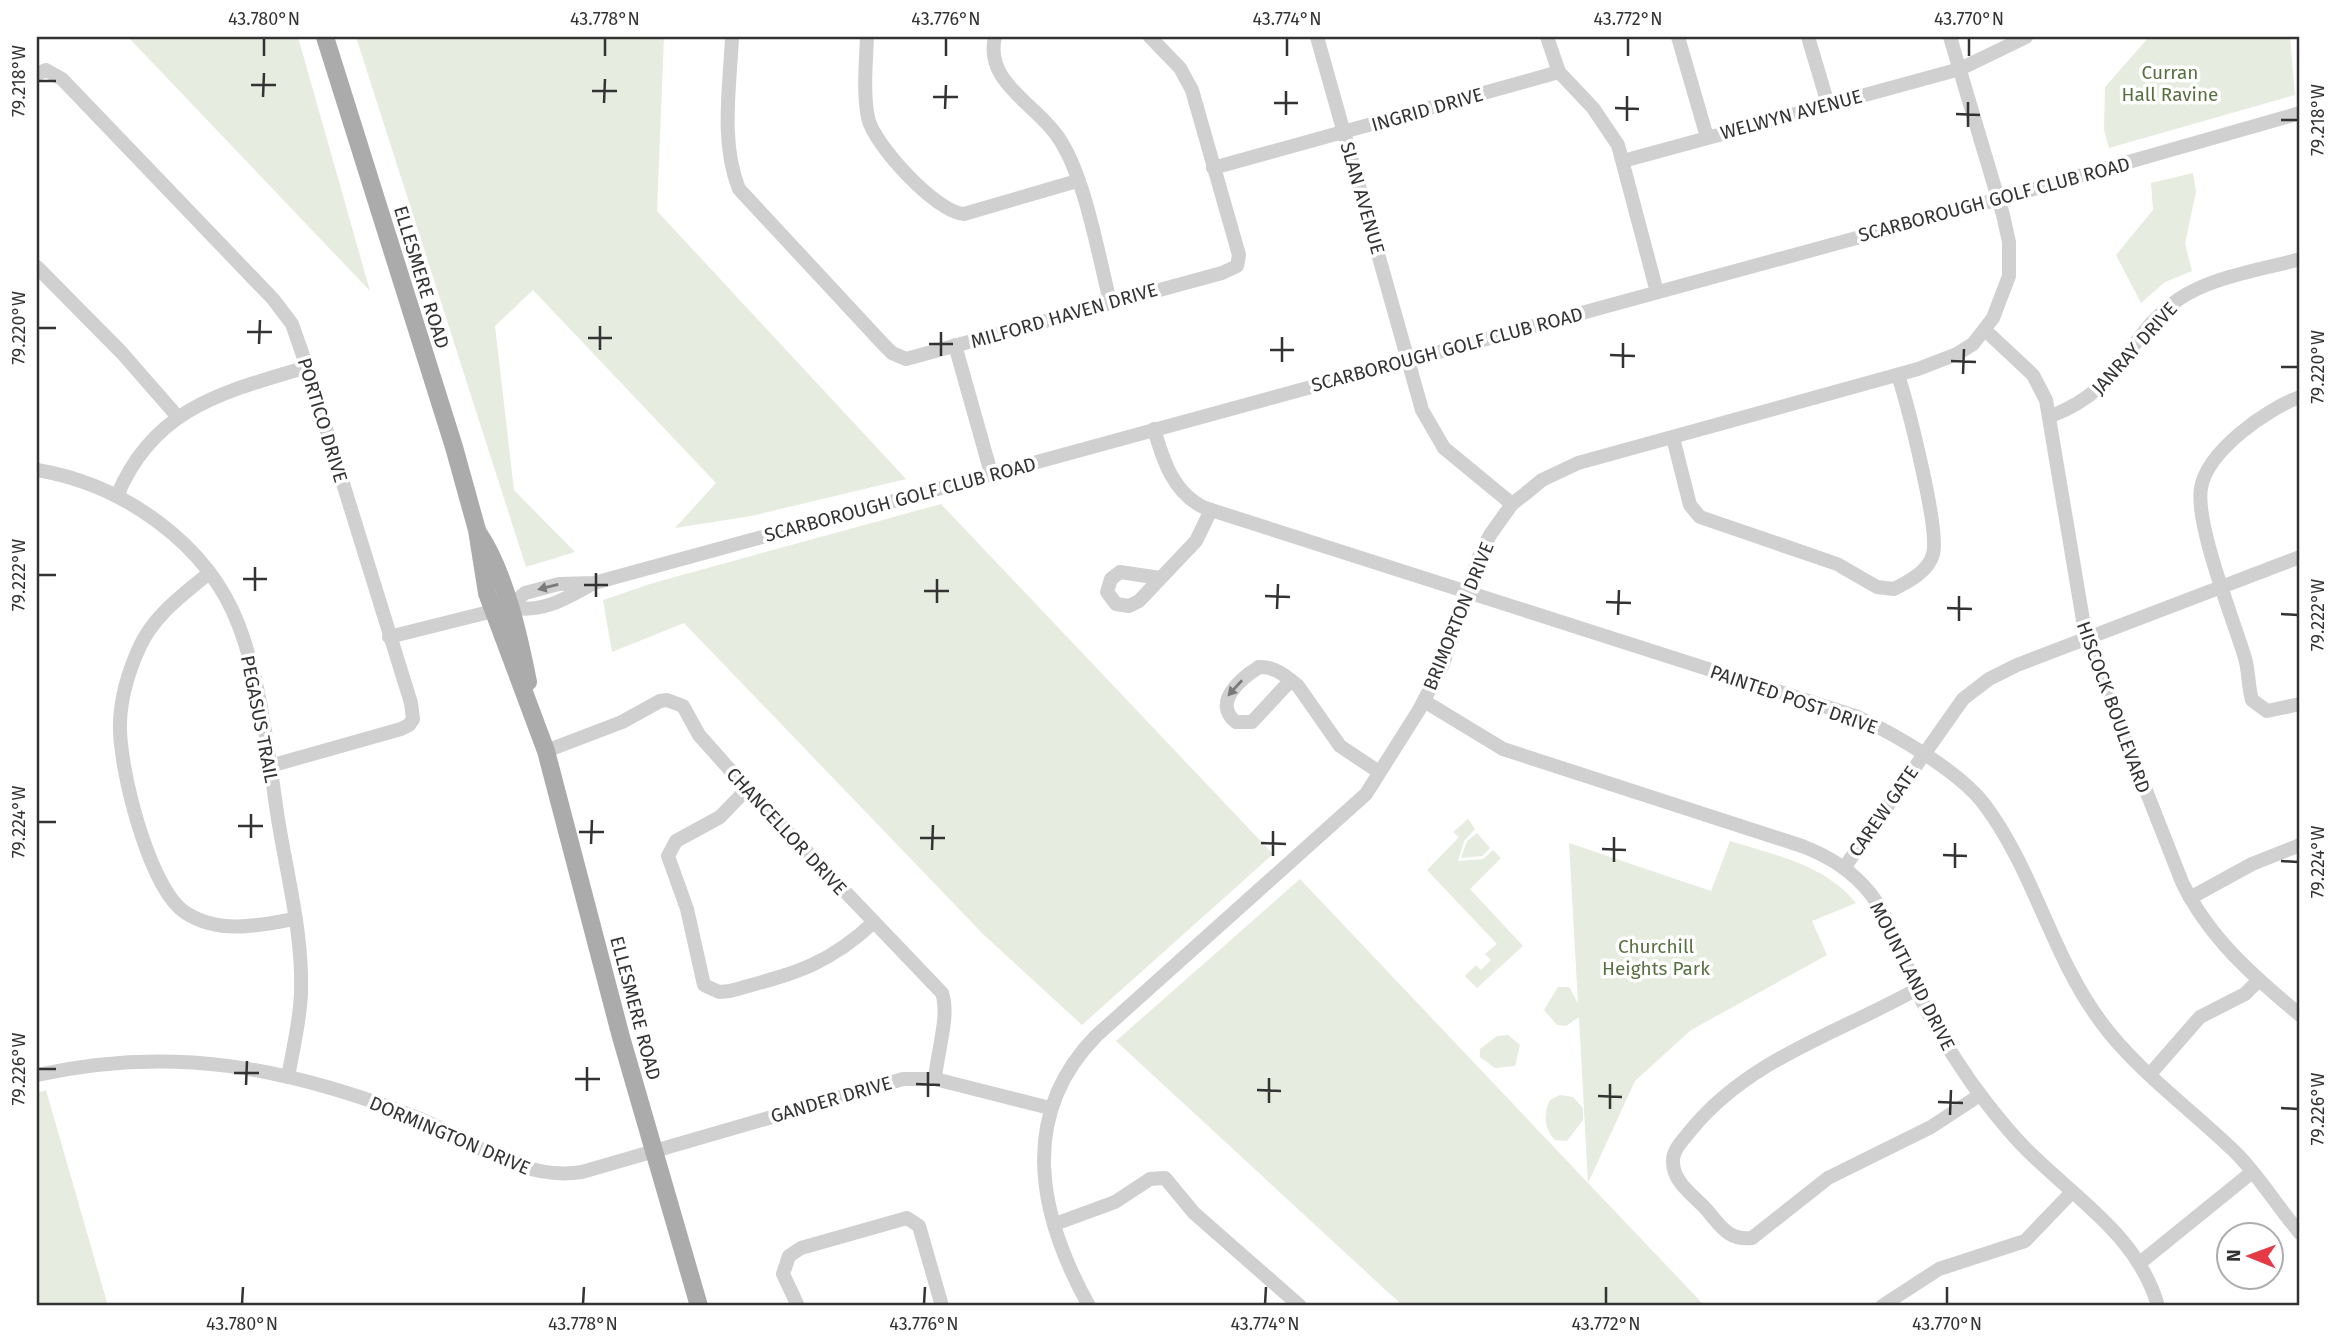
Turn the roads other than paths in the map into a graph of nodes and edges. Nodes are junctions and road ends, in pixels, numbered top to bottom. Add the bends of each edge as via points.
1 (325, 37) edge
2 (732, 37) edge
3 (867, 37) edge
4 (995, 37) edge
5 (1150, 37) edge
6 (1317, 37) edge
7 (1548, 37) edge
8 (1678, 37) edge
9 (1808, 37) edge
10 (1950, 37) edge
11 (2026, 37) edge
12 (1960, 69) junction
13 (1559, 72) junction
14 (37, 74) edge
15 (1828, 104) junction
16 (2300, 113) edge
17 (1344, 132) junction
18 (1707, 137) junction
19 (1623, 161) junction
20 (1213, 168) junction
21 (1077, 181) junction
22 (1999, 199) junction
23 (2300, 259) edge
24 (37, 267) edge
25 (1657, 292) junction
26 (1110, 301) junction
27 (1985, 330) junction
28 (955, 345) junction
29 (1408, 359) junction
30 (307, 367) junction
31 (1898, 374) junction
32 (2300, 397) edge
33 (177, 416) junction
34 (2051, 416) junction
35 (1154, 429) junction
36 (1673, 438) junction
37 (37, 470) edge
38 (991, 474) junction
39 (117, 496) junction
40 (1512, 505) junction
41 (1211, 510) junction
42 (2300, 557) edge
43 (209, 573) junction
44 (1160, 578) dead end
45 (2223, 587) junction
46 (1470, 591) junction
47 (501, 610) junction
48 (388, 636) junction
49 (2086, 638) junction
50 (1291, 680) junction
51 (1424, 701) junction
52 (2300, 704) edge
53 (546, 751) junction
54 (1924, 754) junction
55 (270, 766) junction
56 (1379, 772) junction
57 (747, 789) junction
58 (2300, 845) edge
59 (1844, 868) junction
60 (2190, 898) junction
61 (294, 919) junction
62 (873, 922) junction
63 (2259, 981) junction
64 (1917, 989) junction
65 (2300, 1015) edge
66 (2151, 1073) junction
67 (37, 1074) edge
68 (288, 1077) junction
69 (935, 1079) junction
70 (1980, 1095) junction
71 (1050, 1108) junction
72 (655, 1150) junction
73 (2251, 1173) junction
74 (2072, 1192) junction
75 (1055, 1224) junction
76 (2300, 1233) edge
77 (2140, 1262) junction
78 (699, 1306) edge
79 (799, 1306) edge
80 (942, 1306) edge
81 (1089, 1306) edge
82 (1300, 1306) edge
83 (1882, 1306) edge
84 (2158, 1306) edge

1 - 47 main road, ELLESMERE ROAD via 477,530 491,552
2 - 28 street, MILFORD HAVEN DRIVE via 728,145 739,189 892,354 906,359
3 - 21 street via 871,126 886,150 936,202 964,214
4 - 21 street via 993,58 1001,77 1058,136 1070,155
5 - 20 street, MILFORD HAVEN DRIVE via 1188,80
6 - 17 street, SLAN AVENUE
7 - 13 street
8 - 18 street
9 - 15 street
10 - 12 street, BRIMORTON DRIVE
11 - 12 street, WELWYN AVENUE
12 - 15 street, WELWYN AVENUE
12 - 22 street, BRIMORTON DRIVE
13 - 17 street, INGRID DRIVE
13 - 19 street via 1605,123
14 - 30 street, PORTICO DRIVE via 46,71 62,79 273,299 292,324
15 - 18 street, WELWYN AVENUE
16 - 22 street, SCARBOROUGH GOLF CLUB ROAD
17 - 20 street, INGRID DRIVE
17 - 29 street, SLAN AVENUE
18 - 19 street, WELWYN AVENUE
19 - 25 street
20 - 26 street, MILFORD HAVEN DRIVE via 1239,255 1237,266
21 - 26 street
22 - 25 street, SCARBOROUGH GOLF CLUB ROAD
22 - 27 street, BRIMORTON DRIVE via 2009,242 2009,276 2000,305
23 - 34 street, JANRAY DRIVE via 2210,284 2180,298 2092,396
24 - 33 street
25 - 29 street, SCARBOROUGH GOLF CLUB ROAD
26 - 28 street, MILFORD HAVEN DRIVE
27 - 31 street, BRIMORTON DRIVE via 1957,354
27 - 34 street, HISCOCK BOULEVARD via 2033,375
28 - 38 street
29 - 35 street, SCARBOROUGH GOLF CLUB ROAD
29 - 40 street, SLAN AVENUE via 1422,410 1437,438
30 - 33 street via 230,389
30 - 48 street, PORTICO DRIVE
31 - 36 street, BRIMORTON DRIVE
31 - 36 street via 1919,455 1934,543 1929,563 1894,589 1877,587 1830,561 1700,517 1690,505
32 - 45 street via 2263,415 2227,447 2204,479 2200,489 2202,520
33 - 39 street via 146,446
34 - 49 street, HISCOCK BOULEVARD via 2072,572
35 - 38 street, SCARBOROUGH GOLF CLUB ROAD
35 - 41 street, PAINTED POST DRIVE via 1169,474 1188,497
36 - 40 street, BRIMORTON DRIVE via 1558,472
37 - 39 street, PEGASUS TRAIL
38 - 47 street, SCARBOROUGH GOLF CLUB ROAD via 594,583 559,584 525,593
39 - 43 street, PEGASUS TRAIL via 165,528
40 - 46 street, BRIMORTON DRIVE via 1479,558
41 - 44 street via 1196,541
41 - 46 street, PAINTED POST DRIVE
42 - 45 street, CAREW GATE
43 - 55 street, PEGASUS TRAIL via 239,624 251,662
43 - 61 street via 168,607 141,642 124,688 120,750 124,772 157,880 184,912 224,927
45 - 49 street, CAREW GATE
45 - 52 street via 2252,700 2267,711
46 - 51 street, BRIMORTON DRIVE
46 - 54 street, PAINTED POST DRIVE via 1858,717
47 - 48 street, SCARBOROUGH GOLF CLUB ROAD
47 - 53 main road, ELLESMERE ROAD via 521,643 534,720
48 - 55 street, PORTICO DRIVE via 411,703 410,725
49 - 54 street, CAREW GATE via 1989,679 1963,699
49 - 60 street, HISCOCK BOULEVARD
50 -> 50 street via 1268,667 1255,669 1230,692 1229,716 1236,722 1252,722
50 - 56 street via 1336,741
51 - 56 street, BRIMORTON DRIVE
51 - 59 street, MOUNTLAND DRIVE via 1503,749 1801,846
53 - 57 street, CHANCELLOR DRIVE via 667,700 683,706 699,735
53 - 72 main road, ELLESMERE ROAD
54 - 59 street, CAREW GATE
54 - 66 street, PAINTED POST DRIVE via 1983,802 2007,838 2068,972 2110,1034
55 - 61 street, PEGASUS TRAIL
56 - 71 street, BRIMORTON DRIVE via 1348,812 1089,1044 1072,1064
57 - 62 street, CHANCELLOR DRIVE
57 - 62 street via 720,817 676,841 668,856 687,909 704,985 730,991 795,973 840,952
58 - 60 street via 2252,864
59 - 64 street, MOUNTLAND DRIVE via 1861,882 1889,920
60 - 63 street, HISCOCK BOULEVARD via 2224,946
61 - 68 street, PEGASUS TRAIL via 301,993
62 - 69 street, CHANCELLOR DRIVE via 942,993 947,1012 938,1042
63 - 65 street, HISCOCK BOULEVARD
63 - 66 street via 2245,994 2200,1017
64 - 70 street, MOUNTLAND DRIVE via 1940,1035
64 - 70 street via 1789,1052 1746,1079 1687,1136 1672,1158 1674,1172 1725,1233 1752,1238 1828,1178 1931,1127
66 - 73 street, PAINTED POST DRIVE via 2237,1154
67 - 68 street, DORMINGTON DRIVE via 107,1062 179,1059
68 - 72 street, DORMINGTON DRIVE via 413,1116 525,1169 548,1174 582,1172
69 - 71 street, GANDER DRIVE
69 - 72 street, GANDER DRIVE via 903,1079
70 - 74 street, MOUNTLAND DRIVE via 1999,1121
71 - 75 street, BRIMORTON DRIVE via 1043,1167
72 - 78 main road, ELLESMERE ROAD
73 - 76 street, PAINTED POST DRIVE
73 - 77 street
74 - 77 street, MOUNTLAND DRIVE via 2122,1237
74 - 83 street via 2025,1241 1939,1269
75 - 81 street, BRIMORTON DRIVE via 1065,1259
75 - 82 street via 1115,1202 1150,1179 1165,1178 1194,1213
77 - 84 street, MOUNTLAND DRIVE
79 - 80 street via 783,1274 795,1251 907,1218 919,1226

